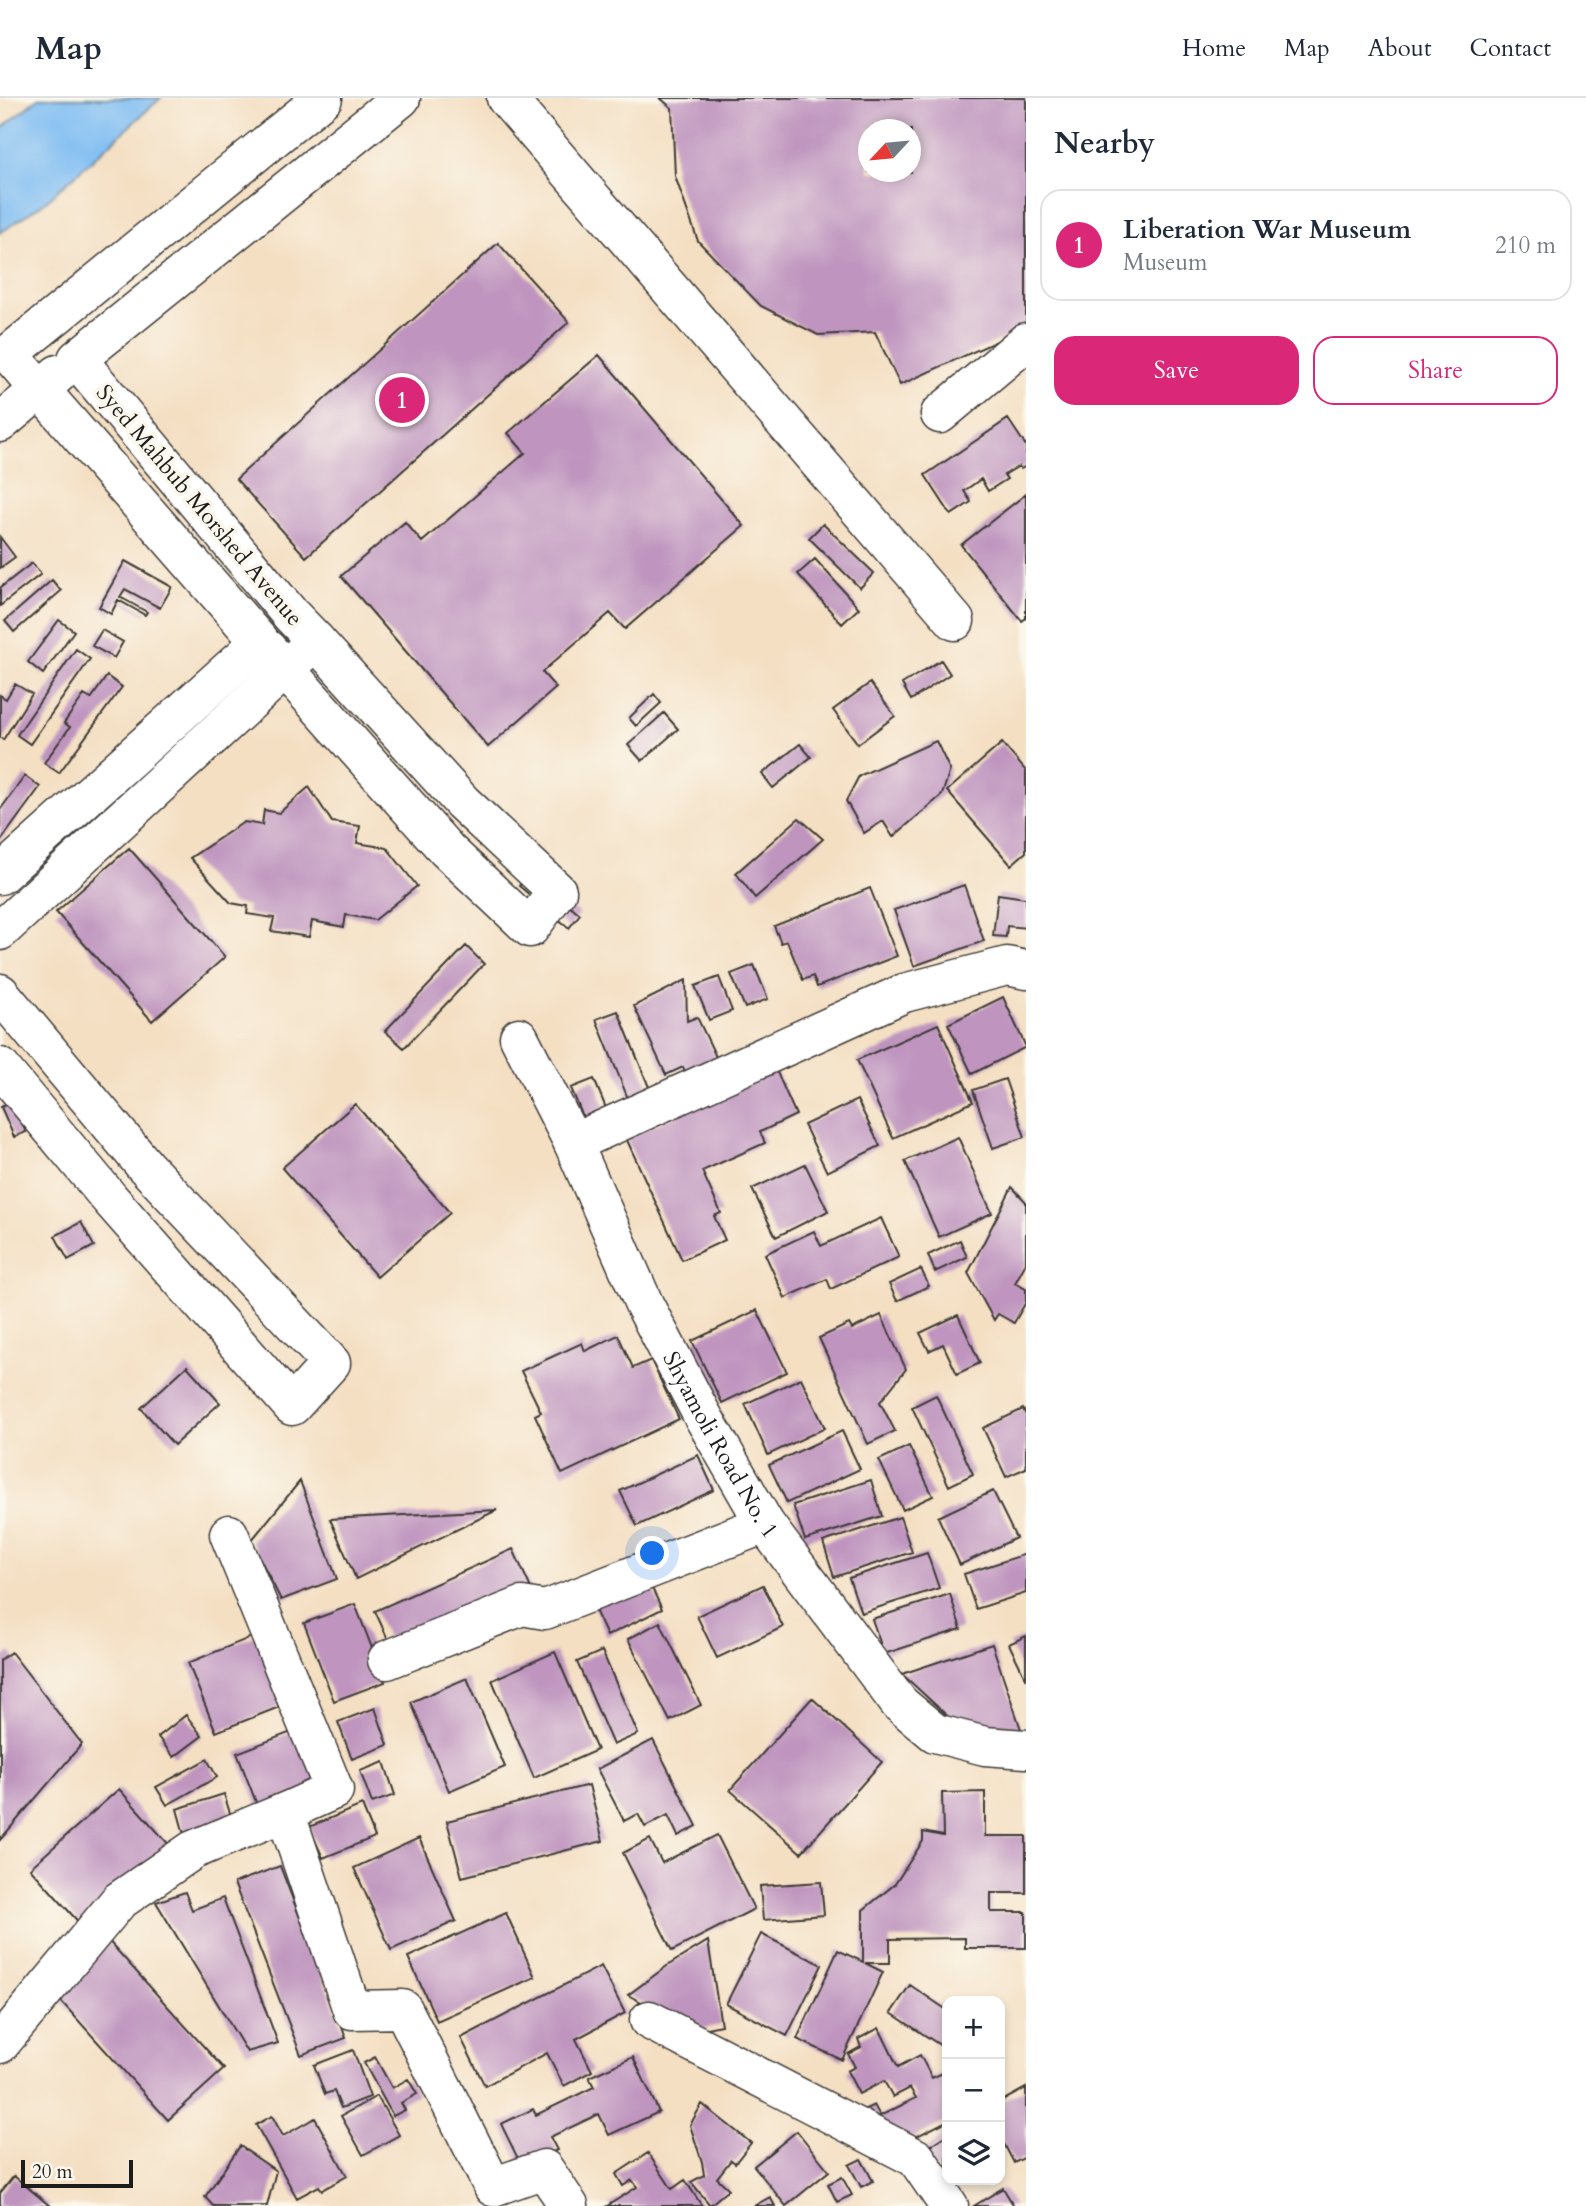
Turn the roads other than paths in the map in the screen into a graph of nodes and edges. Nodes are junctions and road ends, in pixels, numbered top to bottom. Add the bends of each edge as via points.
1 (323, 98) edge
2 (401, 98) edge
3 (506, 98) edge
4 (46, 323) junction
5 (1026, 342) edge
6 (5, 358) edge
7 (77, 359) junction
8 (39, 390) junction
9 (940, 414) dead end
10 (0, 423) edge
11 (290, 614) junction
12 (955, 621) dead end
13 (316, 641) junction
14 (273, 655) junction
15 (0, 875) edge
16 (0, 932) edge
17 (1026, 970) edge
18 (0, 993) edge
19 (519, 1038) dead end
20 (0, 1067) edge
21 (573, 1143) junction
22 (145, 1166) junction
23 (110, 1199) junction
24 (765, 1524) junction
25 (229, 1534) dead end
26 (387, 1660) dead end
27 (1026, 1749) edge
28 (285, 1812) junction
29 (649, 2020) dead end
30 (0, 2044) edge
31 (569, 2206) edge
32 (949, 2206) edge

1 - 4 street
2 - 7 street
3 - 12 street
4 - 6 street
4 - 7 street, Syed Mahbub Morshed Avenue
5 - 9 street
6 - 8 street
7 - 8 street
7 - 11 street, Syed Mahbub Morshed Avenue
8 - 10 street
8 - 14 street
11 - 13 street, Syed Mahbub Morshed Avenue
11 - 14 street
13 - 14 street, Syed Mahbub Morshed Avenue
13 - 14 street via 462,802 557,891 530,928 447,850
14 - 15 street
14 - 16 street, Syed Mahbub Morshed Avenue
17 - 21 street via 1007,966 904,993
18 - 22 street
19 - 21 street, Shyamoli Road No. 1
20 - 23 street
21 - 24 street, Shyamoli Road No. 1 via 644,1304
22 - 23 street
22 - 23 street via 331,1363 292,1406
24 - 26 street via 545,1610 522,1606
24 - 27 street, Shyamoli Road No. 1 via 899,1703 935,1733 985,1746
25 - 28 street via 334,1790
28 - 30 street via 193,1850 120,1901
28 - 31 street via 352,2010 403,2009 493,2187 544,2169
29 - 32 street via 916,2158

